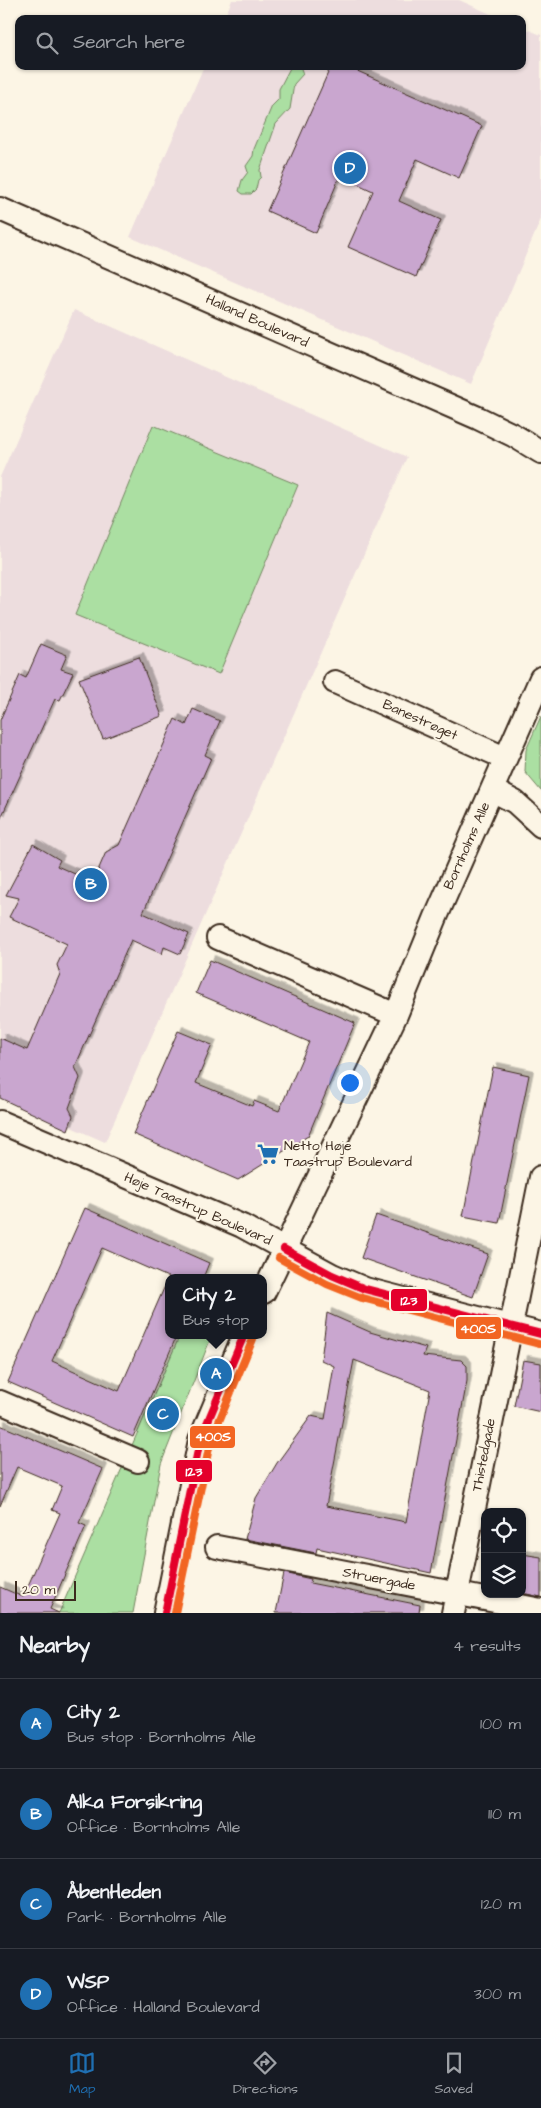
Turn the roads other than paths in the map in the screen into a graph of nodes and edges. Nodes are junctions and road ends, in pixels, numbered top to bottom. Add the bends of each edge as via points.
1 (0, 209) edge
2 (513, 435) junction
3 (541, 442) edge
4 (541, 452) edge
5 (541, 678) edge
6 (335, 682) dead end
7 (506, 758) junction
8 (492, 790) junction
9 (541, 826) edge
10 (218, 938) dead end
11 (396, 1016) junction
12 (0, 1122) edge
13 (541, 1177) edge
14 (284, 1249) junction
15 (267, 1286) edge
16 (512, 1327) junction
17 (541, 1334) edge
18 (242, 1339) edge
19 (0, 1402) edge
20 (138, 1461) dead end
21 (217, 1547) dead end
22 (455, 1603) edge
23 (541, 1610) edge
24 (164, 1613) edge

1 - 2 street, Halland Boulevard
2 - 3 street, Halland Boulevard
2 - 4 street, Halland Boulevard
5 - 7 street, Bornholms Alle
6 - 7 street, Banestrøget
7 - 8 street, Bornholms Alle
8 - 9 street via 515,802
8 - 11 street, Bornholms Alle
10 - 11 street
11 - 14 street, Bornholms Alle
12 - 14 street, Høje Taastrup Boulevard via 242,1226
13 - 16 street
14 - 15 street, Bornholms Alle
14 - 16 street, Høje Taastrup Boulevard via 365,1289
16 - 17 street, Høje Taastrup Boulevard
16 - 22 street, Thistedgade via 491,1416
18 - 24 street via 200,1440
19 - 20 street
21 - 22 street, Struergade
22 - 23 street, Struergade

